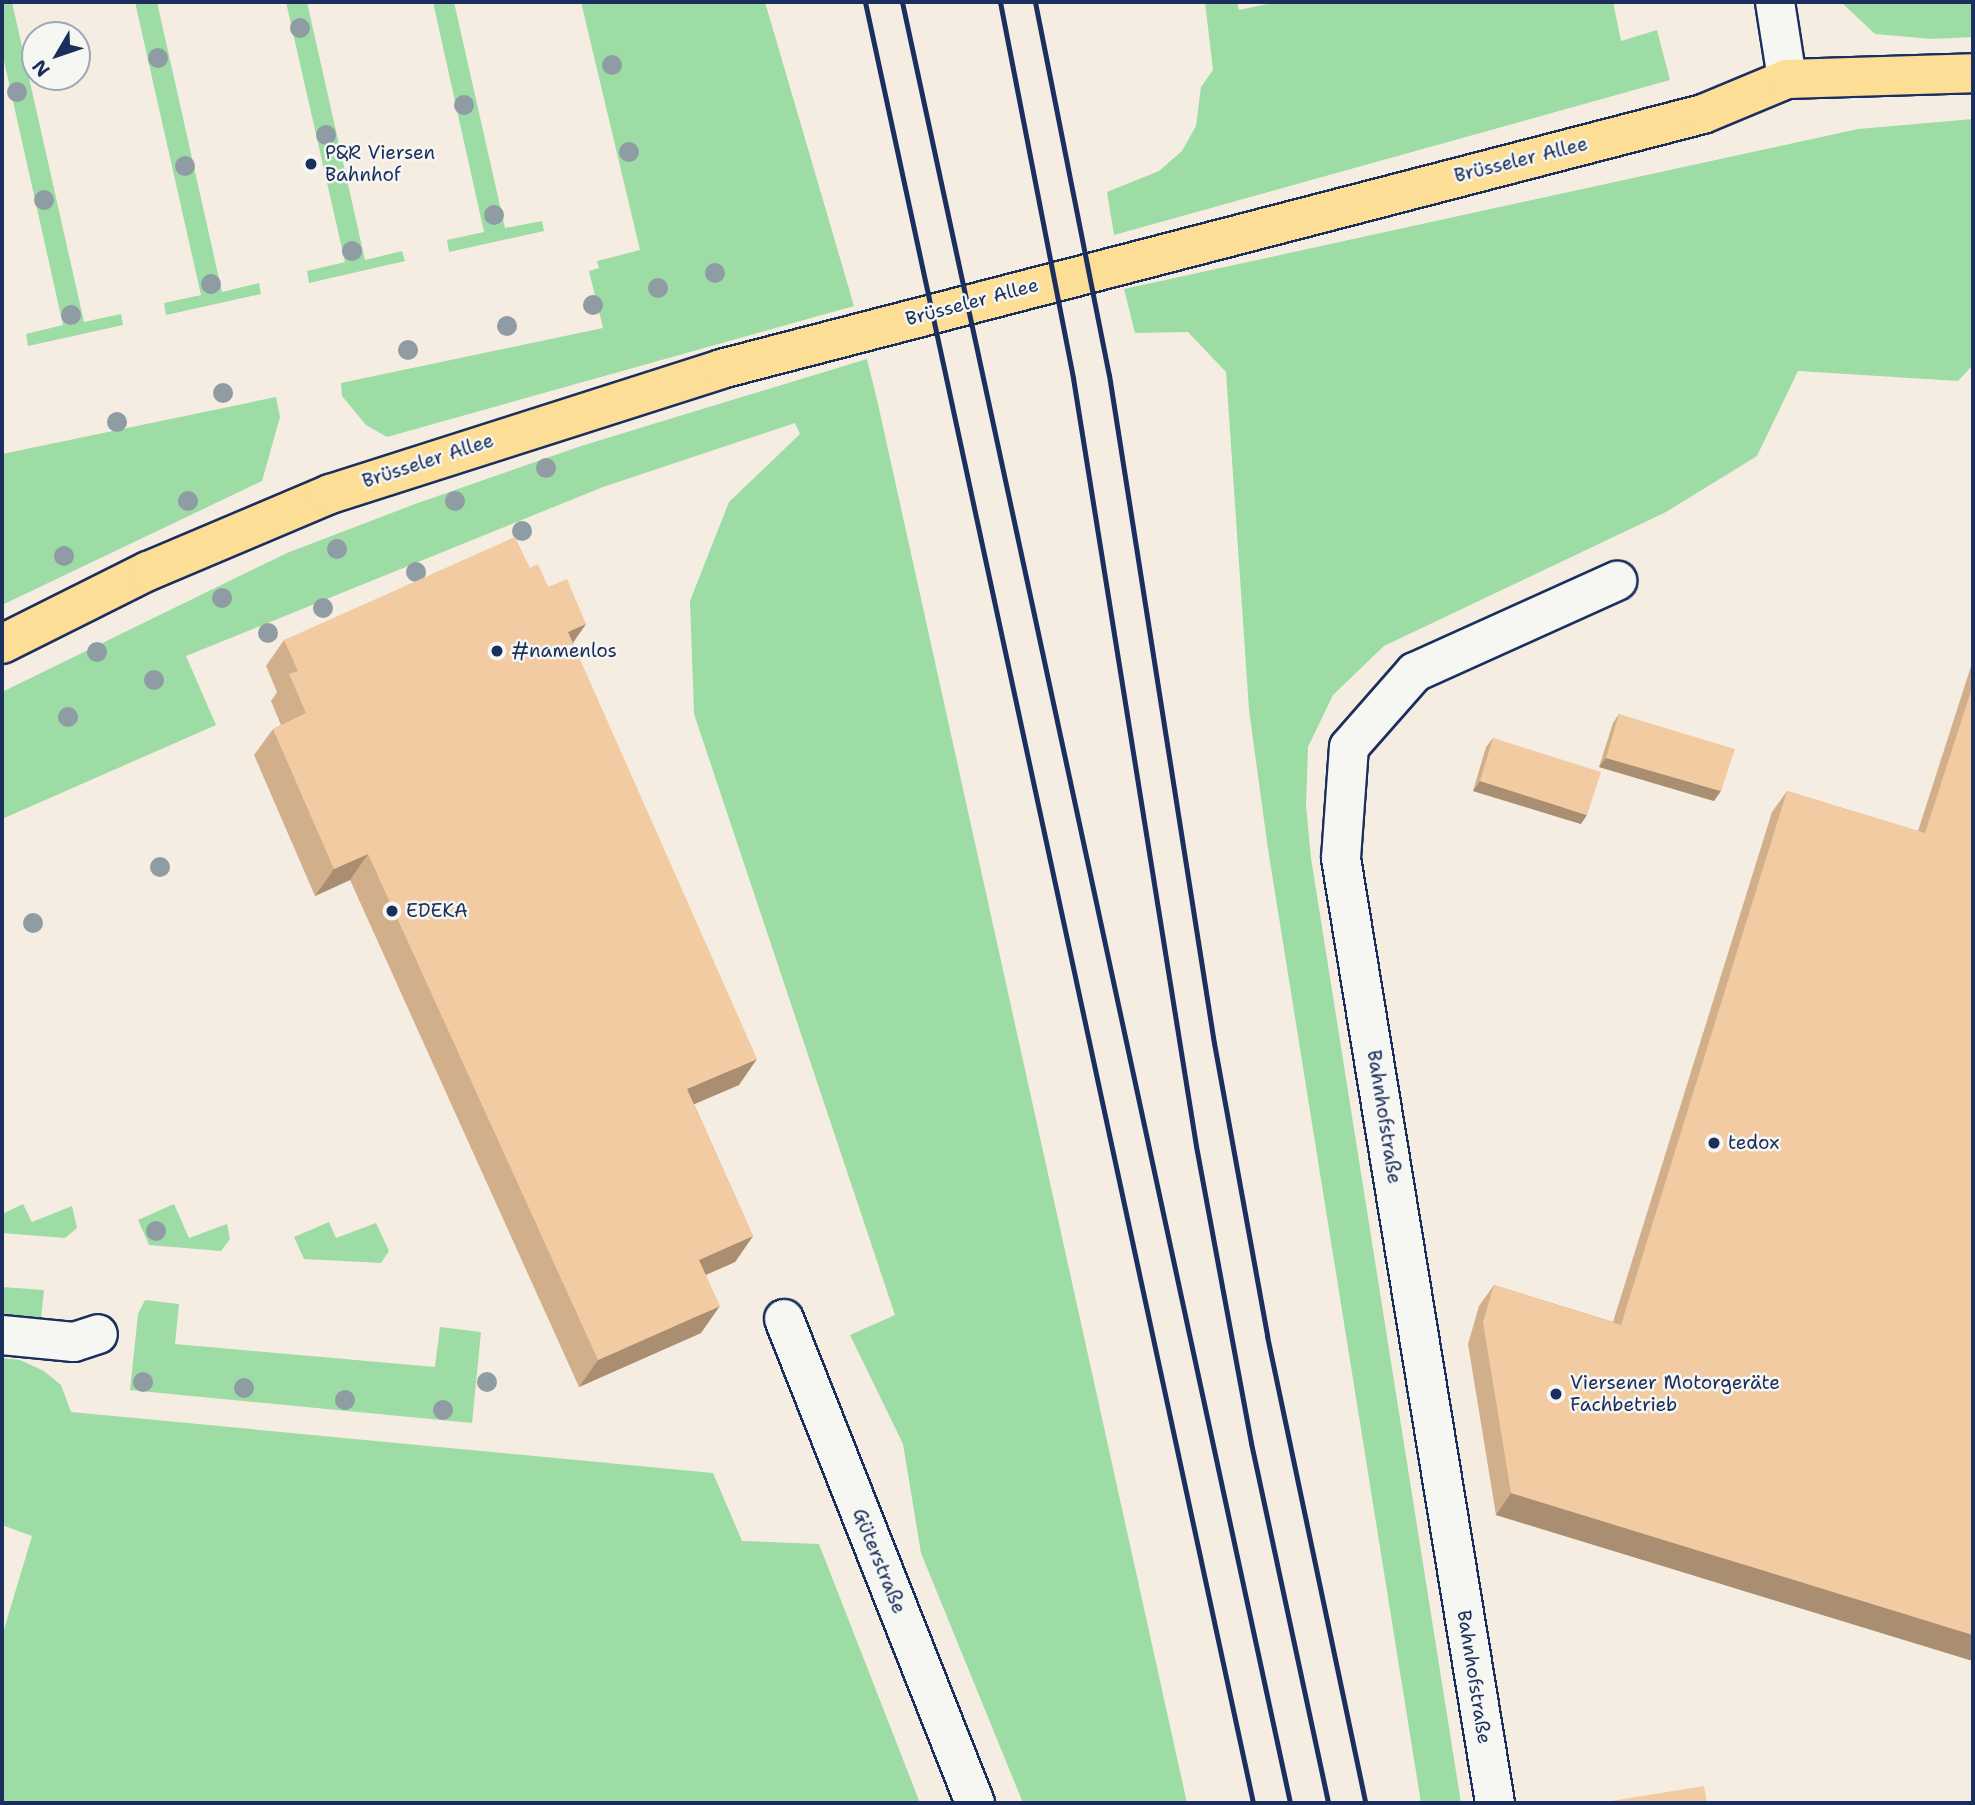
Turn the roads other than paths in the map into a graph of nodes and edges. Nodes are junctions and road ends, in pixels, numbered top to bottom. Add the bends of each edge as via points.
1 (1775, 2) edge
2 (1973, 73) edge
3 (1787, 79) junction
4 (1617, 580) dead end
5 (2, 644) edge
6 (784, 1318) dead end
7 (98, 1334) dead end
8 (2, 1335) edge
9 (975, 1803) edge
10 (1495, 1803) edge

1 - 3 street
2 - 3 main road, Brüsseler Allee
3 - 5 main road, Brüsseler Allee via 1703,114 721,369 449,454 330,494 148,571
4 - 10 street, Bahnhofstraße via 1415,672 1349,747 1341,858
6 - 9 street, Güterstraße
7 - 8 street via 74,1342

